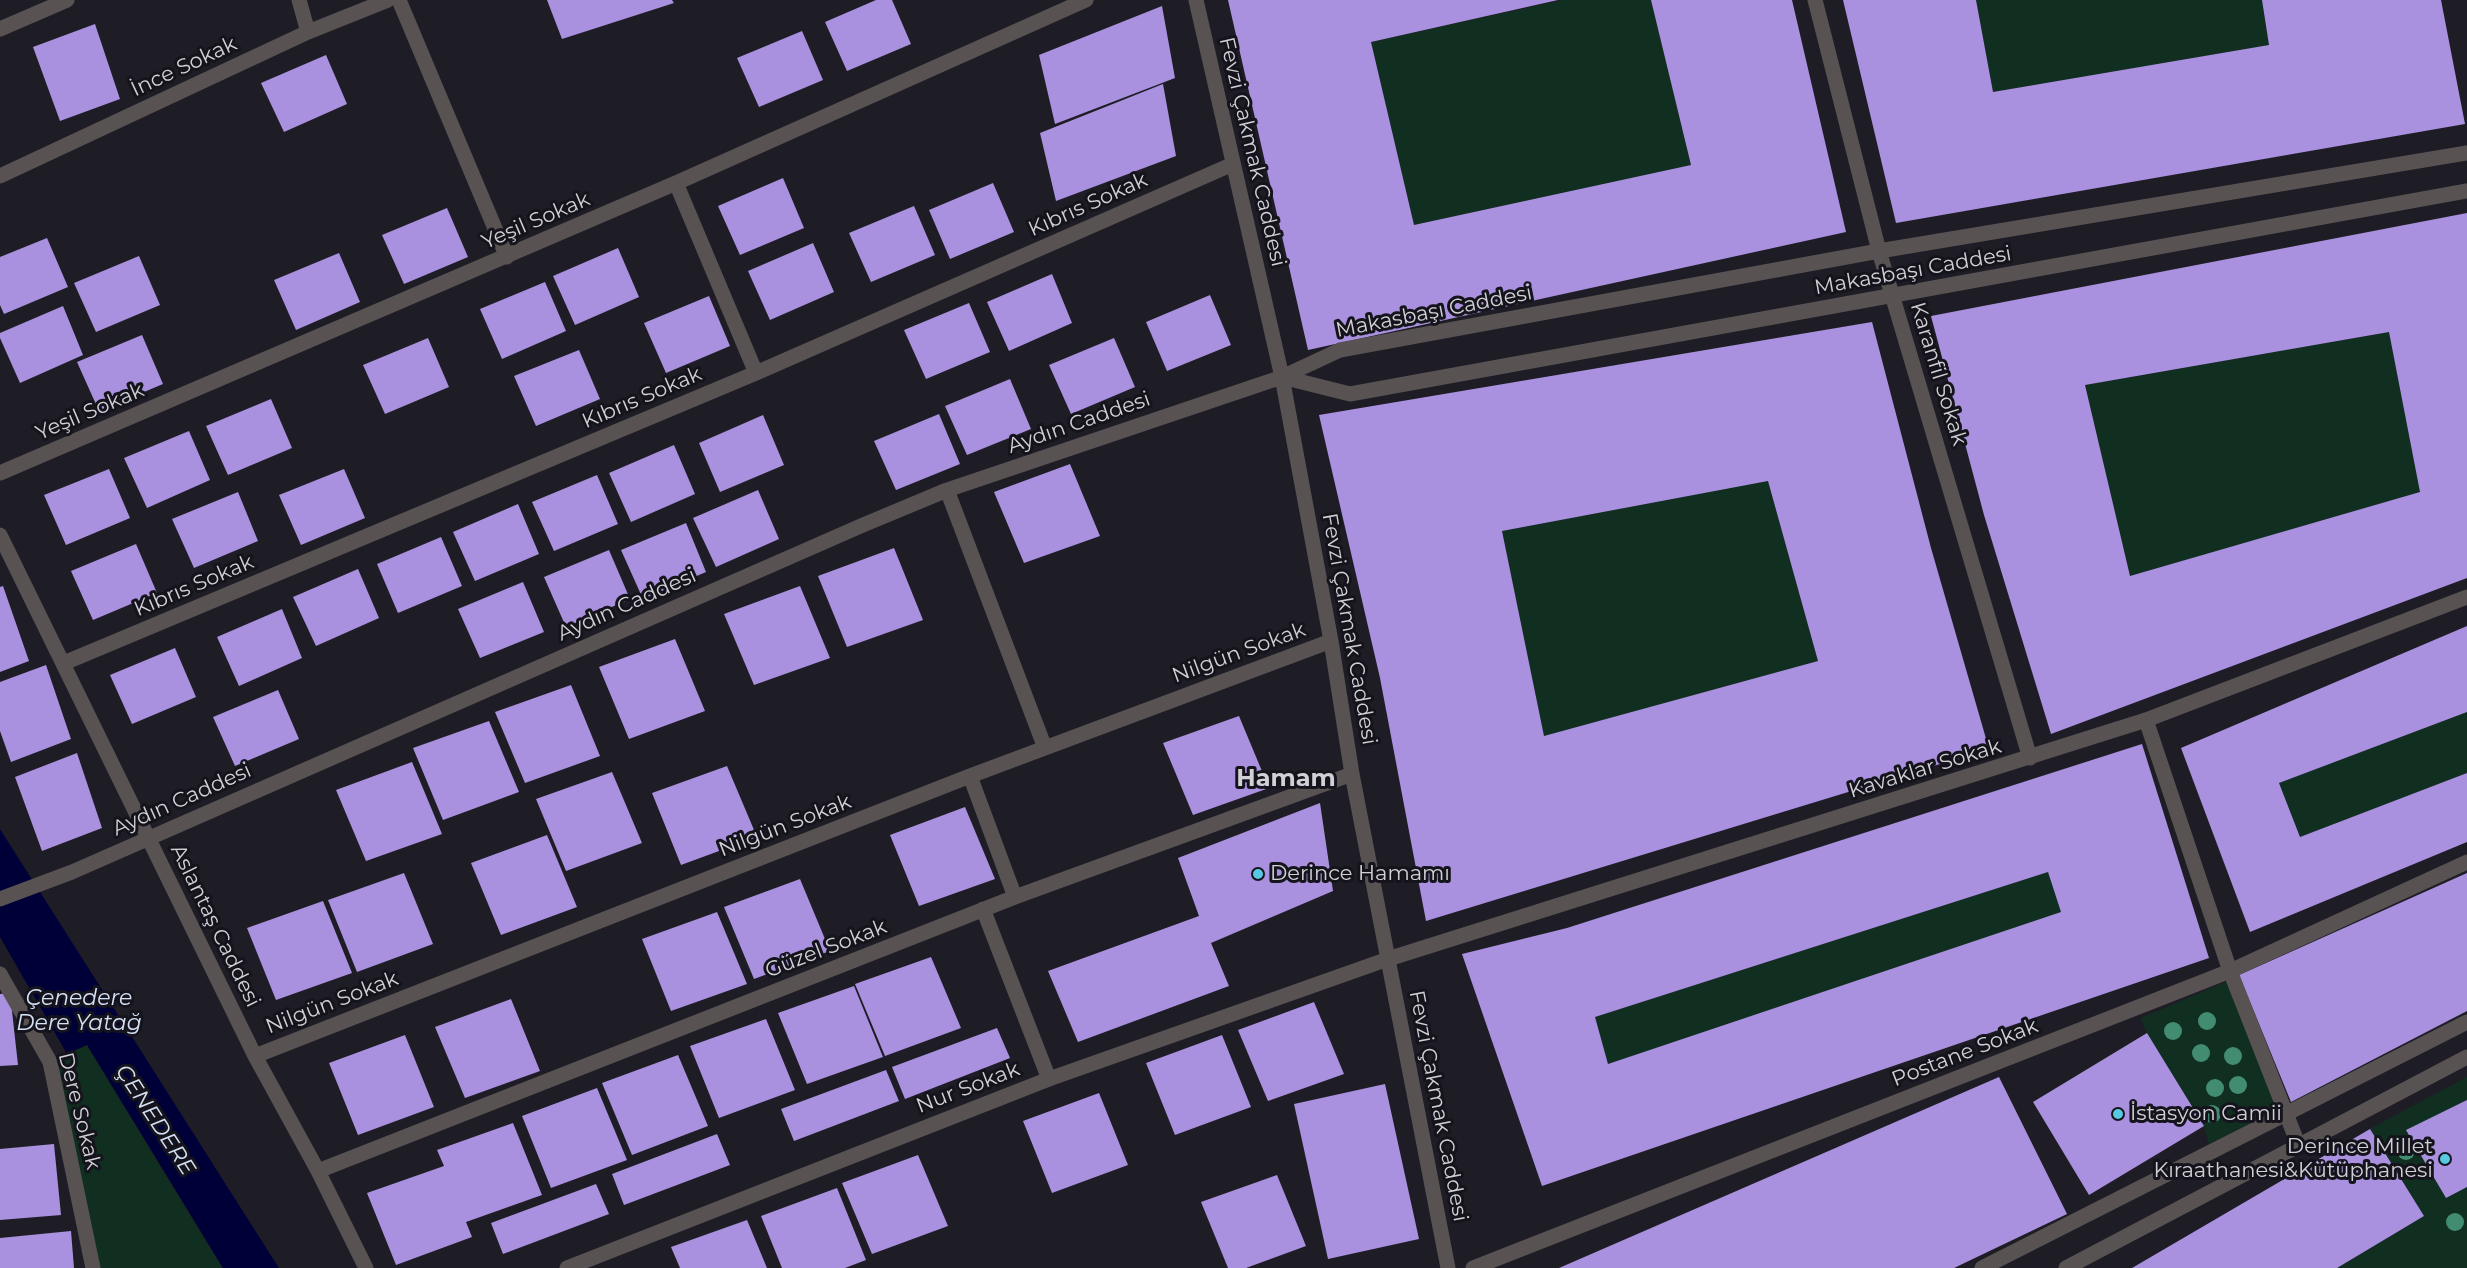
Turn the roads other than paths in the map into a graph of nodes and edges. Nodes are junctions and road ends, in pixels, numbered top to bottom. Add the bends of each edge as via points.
1 (67, 0) edge
2 (299, 0) edge
3 (387, 0) edge
4 (399, 0) edge
5 (1086, 0) edge
6 (1196, 0) edge
7 (1815, 0) edge
8 (0, 29) edge
9 (308, 33) junction
10 (2467, 153) edge
11 (1233, 164) junction
12 (0, 176) edge
13 (676, 183) junction
14 (2467, 191) edge
15 (1879, 251) junction
16 (507, 257) junction
17 (1893, 297) junction
18 (756, 373) junction
19 (1282, 377) junction
20 (0, 473) edge
21 (946, 490) junction
22 (0, 535) edge
23 (2467, 597) edge
24 (1331, 641) junction
25 (64, 663) junction
26 (2145, 720) junction
27 (1045, 748) junction
28 (2030, 758) junction
29 (1352, 774) junction
30 (970, 776) junction
31 (148, 837) junction
32 (2467, 862) edge
33 (1015, 897) junction
34 (0, 899) edge
35 (983, 909) junction
36 (1388, 959) junction
37 (2230, 971) junction
38 (0, 974) edge
39 (2467, 1022) edge
40 (255, 1056) junction
41 (2467, 1057) edge
42 (1049, 1079) junction
43 (2286, 1114) junction
44 (2298, 1144) junction
45 (318, 1171) junction
46 (93, 1268) edge
47 (366, 1268) edge
48 (567, 1268) edge
49 (1448, 1268) edge
50 (1473, 1268) edge
51 (1982, 1268) edge
52 (2066, 1268) edge

1 - 8 street
2 - 9 street
3 - 9 street, İnce Sokak
4 - 16 street
5 - 13 street, Yeşil Sokak
6 - 11 street, Fevzi Çakmak Caddesi
7 - 15 street, Karanfil Sokak
9 - 12 street, İnce Sokak
10 - 15 street, Makasbaşı Caddesi
11 - 18 street, Kıbrıs Sokak
11 - 19 street, Fevzi Çakmak Caddesi
13 - 16 street, Yeşil Sokak
13 - 18 street
14 - 17 street, Makasbaşı Caddesi
15 - 17 street, Karanfil Sokak
15 - 19 street, Makasbaşı Caddesi via 1340,350
16 - 20 street, Yeşil Sokak
17 - 19 street, Makasbaşı Caddesi via 1350,394
17 - 28 street, Karanfil Sokak
18 - 25 street, Kıbrıs Sokak
19 - 21 street, Aydın Caddesi
19 - 24 street, Fevzi Çakmak Caddesi
21 - 27 street
21 - 31 street, Aydın Caddesi
22 - 25 street, Aslantaş Caddesi
23 - 26 street, Kavaklar Sokak
24 - 27 street, Nilgün Sokak
24 - 29 street, Fevzi Çakmak Caddesi
25 - 31 street, Aslantaş Caddesi
26 - 28 street, Kavaklar Sokak
26 - 37 street
27 - 30 street, Nilgün Sokak
28 - 36 street, Kavaklar Sokak
29 - 33 street, Güzel Sokak
29 - 36 street, Fevzi Çakmak Caddesi
30 - 33 street
30 - 40 street, Nilgün Sokak
31 - 34 street, Aydın Caddesi
31 - 40 street, Aslantaş Caddesi
32 - 37 street, Postane Sokak
33 - 35 street, Güzel Sokak
35 - 42 street
35 - 45 street, Güzel Sokak
36 - 42 street, Nur Sokak
36 - 49 street, Fevzi Çakmak Caddesi
37 - 43 street
37 - 50 street, Postane Sokak
38 - 46 street, Dere Sokak via 50,1062
39 - 43 street
40 - 45 street, Aslantaş Caddesi
41 - 44 street
42 - 48 street, Nur Sokak
43 - 44 street
43 - 51 street
44 - 52 street
45 - 47 street, Aslantaş Caddesi

